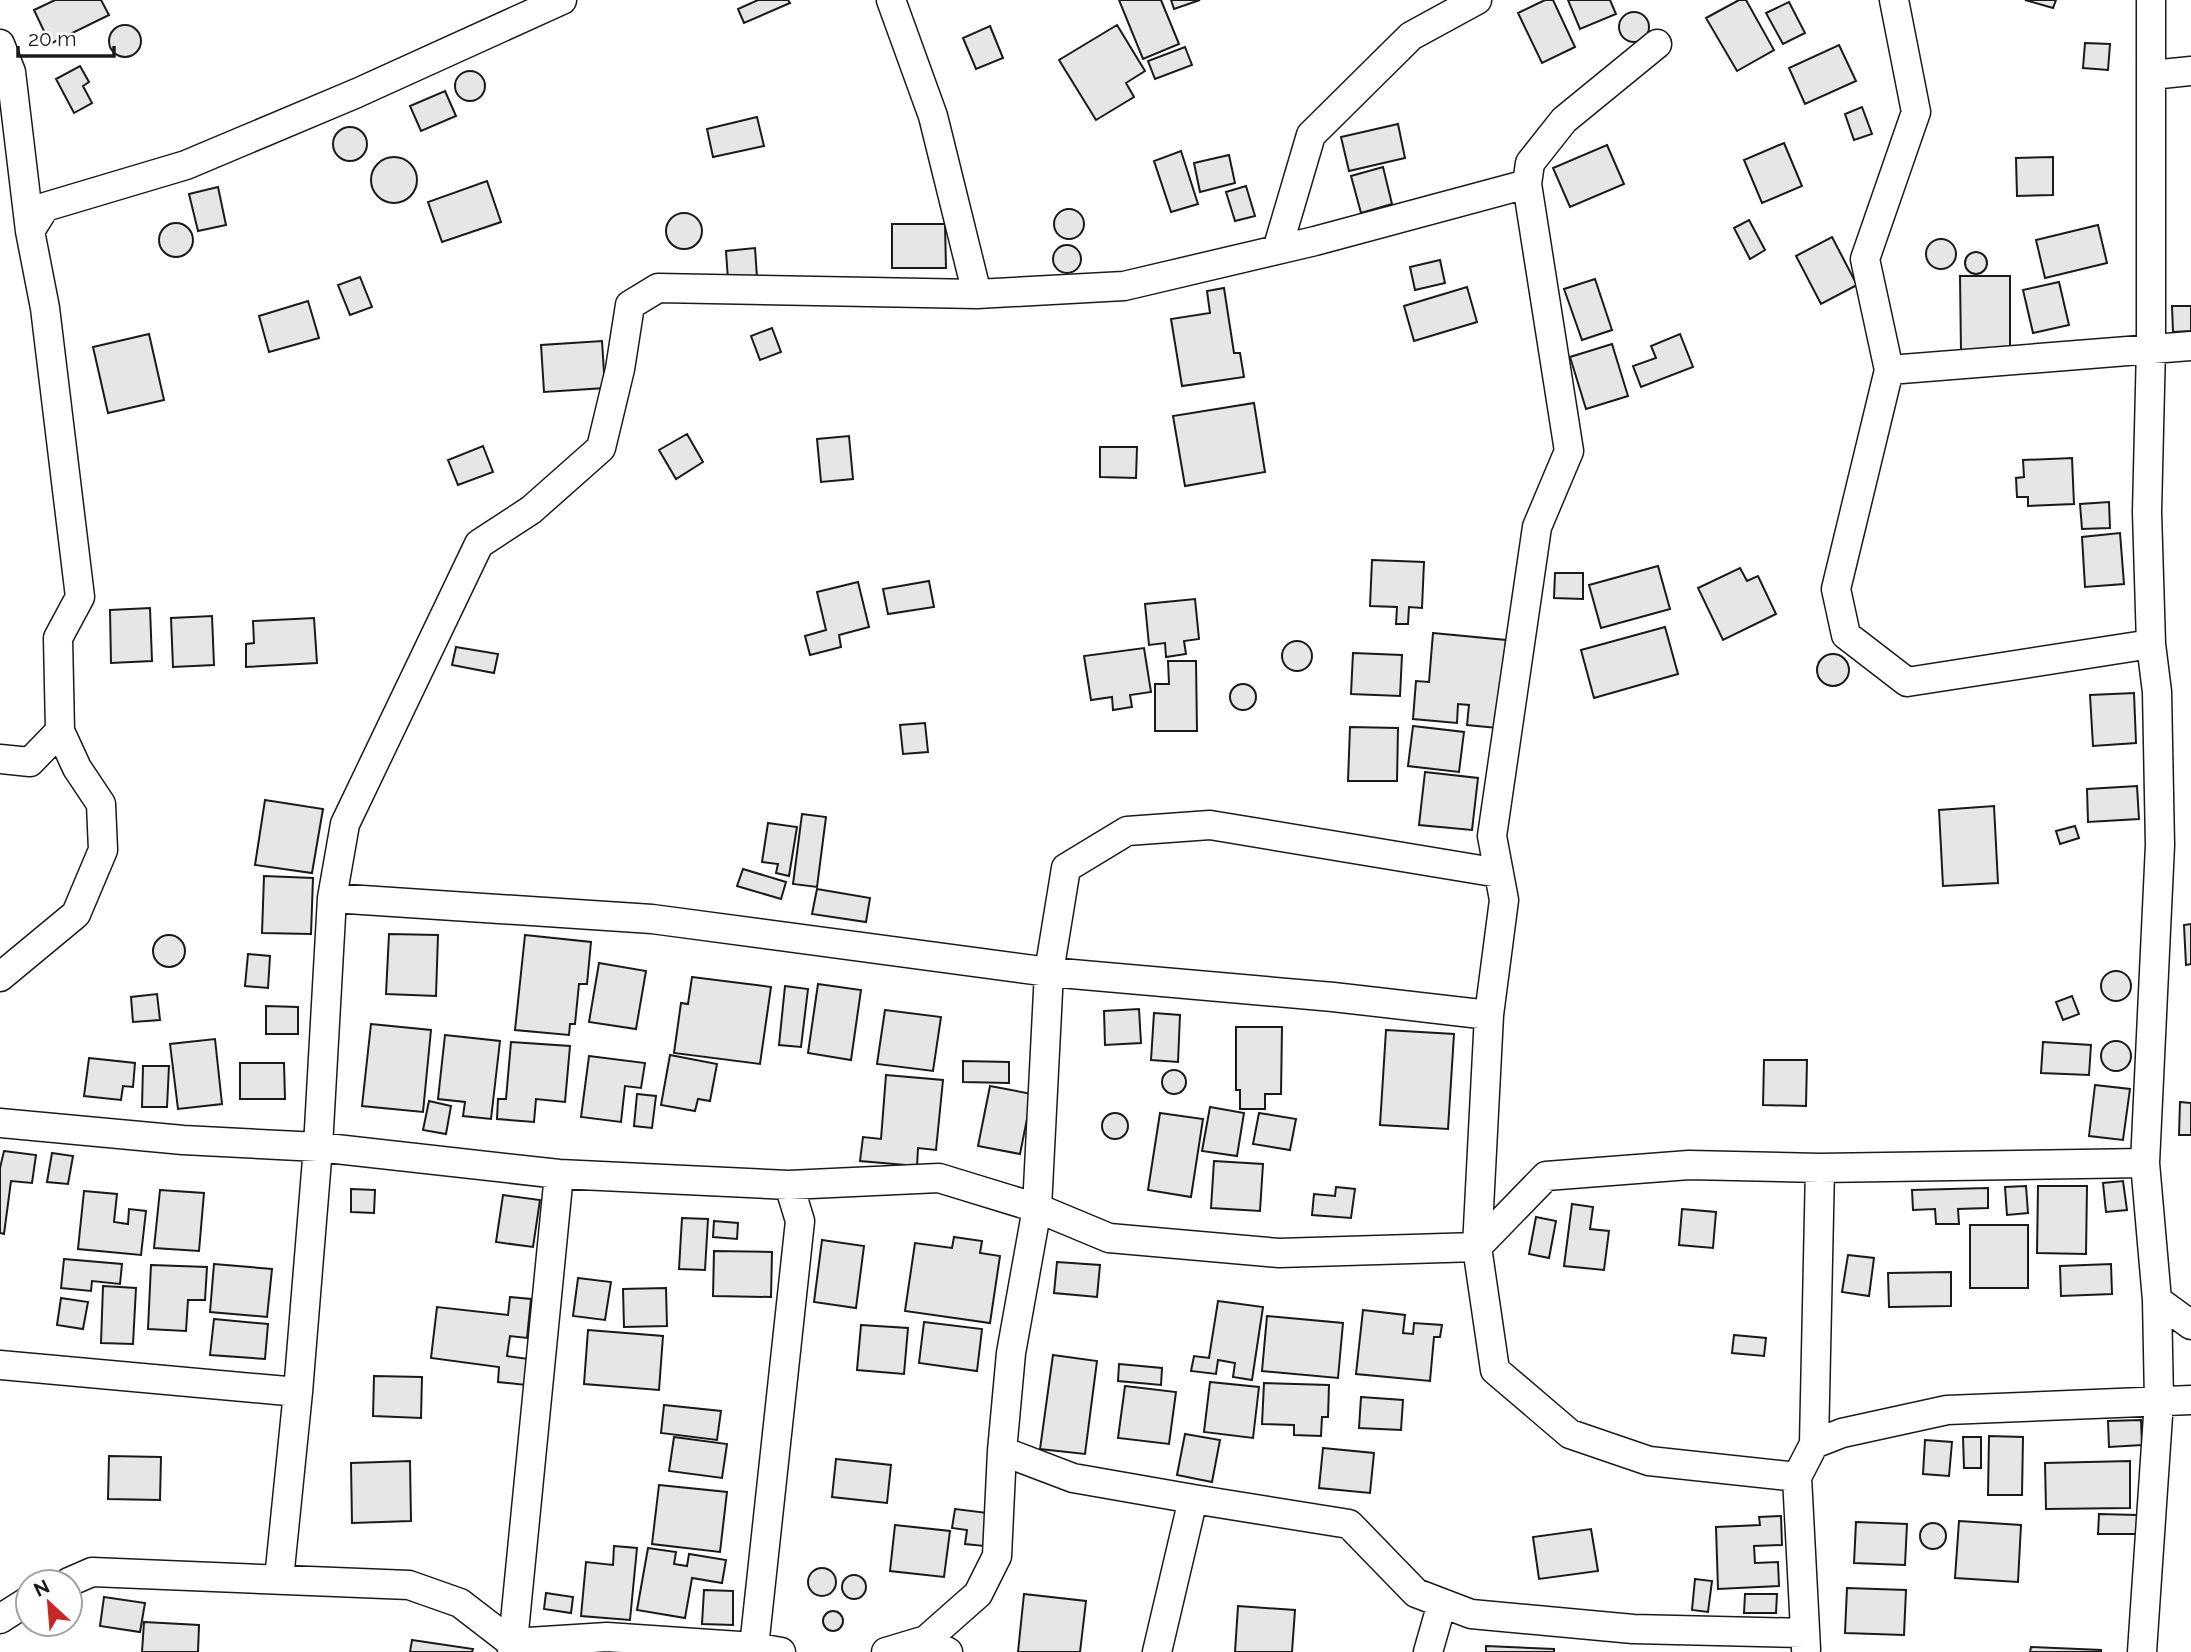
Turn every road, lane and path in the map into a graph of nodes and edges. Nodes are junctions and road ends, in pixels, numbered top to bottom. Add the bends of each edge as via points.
1 (562, 0) edge
2 (891, 0) edge
3 (1477, 0) edge
4 (1894, 0) edge
5 (2151, 0) edge
6 (0, 44) edge
7 (1657, 44) dead end
8 (2191, 71) edge
9 (2152, 75) junction
10 (1527, 184) junction
11 (30, 231) junction
12 (1277, 250) junction
13 (977, 295) junction
14 (2191, 346) edge
15 (2151, 347) junction
16 (1889, 370) junction
17 (2151, 644) junction
18 (60, 731) junction
19 (0, 759) edge
20 (1499, 873) junction
21 (332, 898) junction
22 (1049, 972) junction
23 (0, 978) edge
24 (1489, 1016) junction
25 (0, 1123) edge
26 (318, 1147) junction
27 (2145, 1163) junction
28 (1820, 1168) junction
29 (559, 1174) junction
30 (789, 1185) junction
31 (1037, 1208) junction
32 (1477, 1247) junction
33 (2157, 1300) junction
34 (2191, 1325) edge
35 (0, 1366) edge
36 (298, 1392) junction
37 (2191, 1400) edge
38 (2159, 1401) junction
39 (1814, 1444) junction
40 (1002, 1451) junction
41 (1797, 1477) junction
42 (1193, 1499) junction
43 (84, 1575) edge
44 (279, 1579) junction
45 (1442, 1603) junction
46 (1806, 1642) edge
47 (937, 1646) edge
48 (512, 1647) edge
49 (768, 1650) edge
50 (886, 1652) edge
51 (1157, 1652) edge
52 (1427, 1652) edge
53 (2143, 1652) edge

1 - 11 street via 186,165 45,207
2 - 13 street via 933,116
3 - 12 street via 1411,36 1311,135
4 - 16 street via 1916,112 1865,259
5 - 9 street
6 - 11 street via 11,72
7 - 10 street via 1564,120 1531,163
8 - 9 street
9 - 15 street
10 - 12 street
10 - 20 street via 1569,450 1537,527 1492,836
11 - 18 street via 45,308 80,597 58,638
12 - 13 street via 1124,286
13 - 21 street via 658,288 630,305 601,448 531,510 479,544 359,789 345,824
14 - 15 street
15 - 16 street
15 - 17 street via 2147,512
16 - 17 street via 1836,589 1846,635 1907,682
17 - 27 street via 2157,692 2160,845
18 - 19 street via 30,762
18 - 23 street via 101,804 103,850 76,914
20 - 22 street via 1210,825 1127,831 1066,868
20 - 24 street via 1504,900
21 - 22 street via 652,919
21 - 26 street
22 - 24 street
22 - 31 street
24 - 32 street
25 - 26 street
26 - 29 street
26 - 36 street
27 - 28 street
27 - 33 street
28 - 32 street via 1689,1165 1546,1176
28 - 39 street
29 - 30 street
29 - 48 street
30 - 31 street via 939,1178
30 - 49 street via 800,1221
31 - 32 street via 1109,1238 1279,1253
31 - 40 street via 1011,1353
32 - 41 street via 1495,1370 1570,1434 1649,1461
33 - 34 street
33 - 38 street
35 - 36 street
36 - 44 street
37 - 38 street
38 - 39 street via 1947,1410 1842,1433
38 - 53 street
39 - 41 street
40 - 42 street via 1073,1478
40 - 47 street via 997,1556 978,1594
41 - 46 street
42 - 45 street via 1349,1524 1416,1593
42 - 51 street
43 - 44 street via 92,1572
44 - 48 street via 409,1585 460,1603
45 - 46 street via 1471,1614
45 - 52 street
47 - 50 street
48 - 49 street via 607,1637

